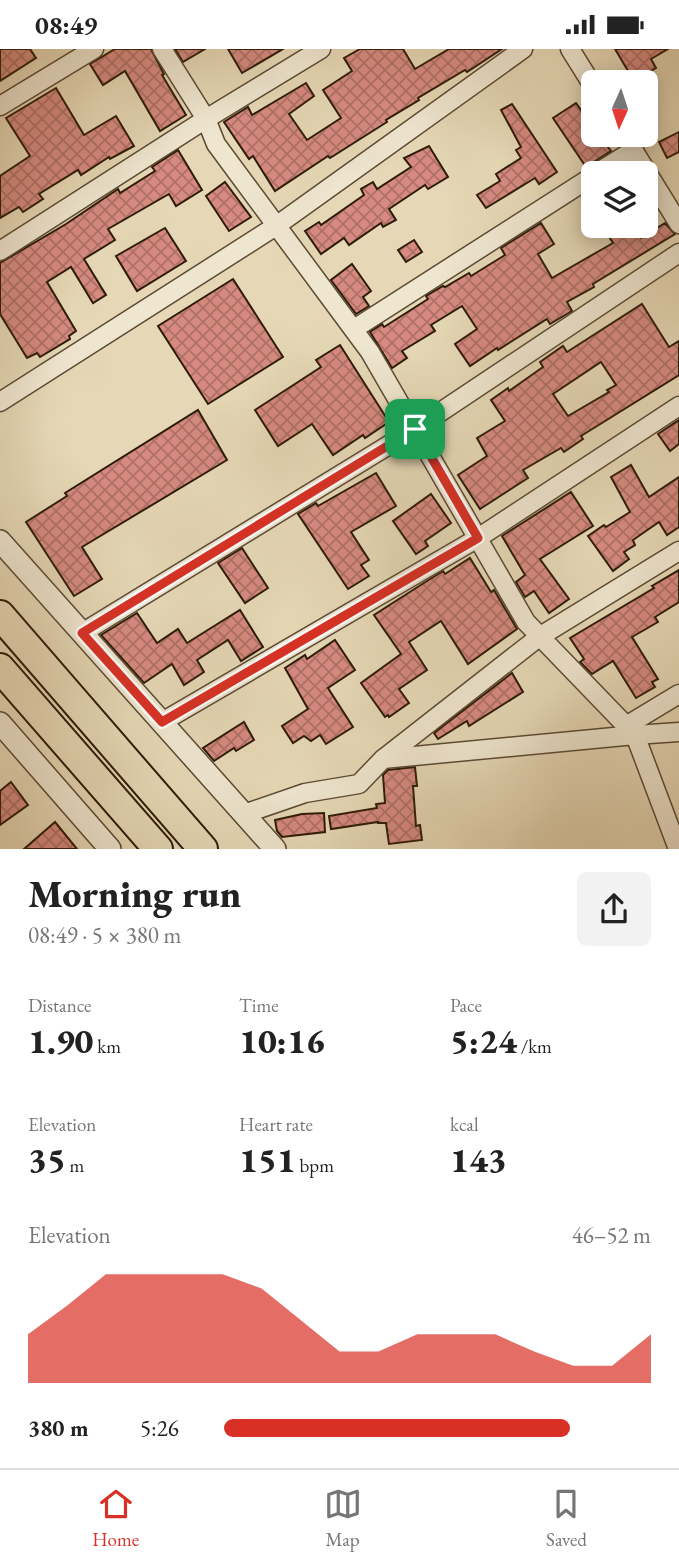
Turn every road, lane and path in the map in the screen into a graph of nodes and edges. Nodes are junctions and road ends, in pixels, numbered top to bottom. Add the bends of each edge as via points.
1 (94, 49) edge
2 (162, 49) edge
3 (321, 49) edge
4 (523, 49) edge
5 (570, 49) edge
6 (583, 70) edge
7 (0, 106) edge
8 (206, 119) junction
9 (624, 147) edge
10 (632, 147) edge
11 (609, 161) edge
12 (581, 183) edge
13 (679, 224) edge
14 (275, 226) junction
15 (0, 251) edge
16 (679, 253) edge
17 (354, 329) junction
18 (0, 402) edge
19 (679, 406) edge
20 (415, 429) junction
21 (478, 538) junction
22 (0, 541) edge
23 (679, 551) edge
24 (0, 615) edge
25 (82, 633) junction
26 (539, 637) junction
27 (0, 667) edge
28 (679, 694) edge
29 (162, 722) junction
30 (0, 723) edge
31 (630, 731) junction
32 (679, 732) edge
33 (383, 759) junction
34 (172, 813) junction
35 (244, 814) junction
36 (153, 842) edge
37 (110, 849) edge
38 (203, 849) edge
39 (275, 849) edge
40 (678, 849) edge

1 - 7 street
2 - 8 street
3 - 8 street
4 - 14 street
5 - 6 street
8 - 14 street via 216,144
8 - 15 street
9 - 11 street
10 - 13 street
12 - 17 street
14 - 17 street
14 - 18 street
16 - 20 street
17 - 20 street
19 - 21 street
20 - 21 street
20 - 25 street
21 - 26 street
21 - 29 street
22 - 25 street
23 - 26 street
24 - 34 highway
25 - 29 street
26 - 31 street
26 - 33 street
27 - 36 highway
28 - 31 street
29 - 35 street
30 - 37 street
31 - 32 street
31 - 33 street
31 - 40 street
33 - 35 street via 359,784 305,793
34 - 36 street
34 - 38 highway
35 - 39 street

